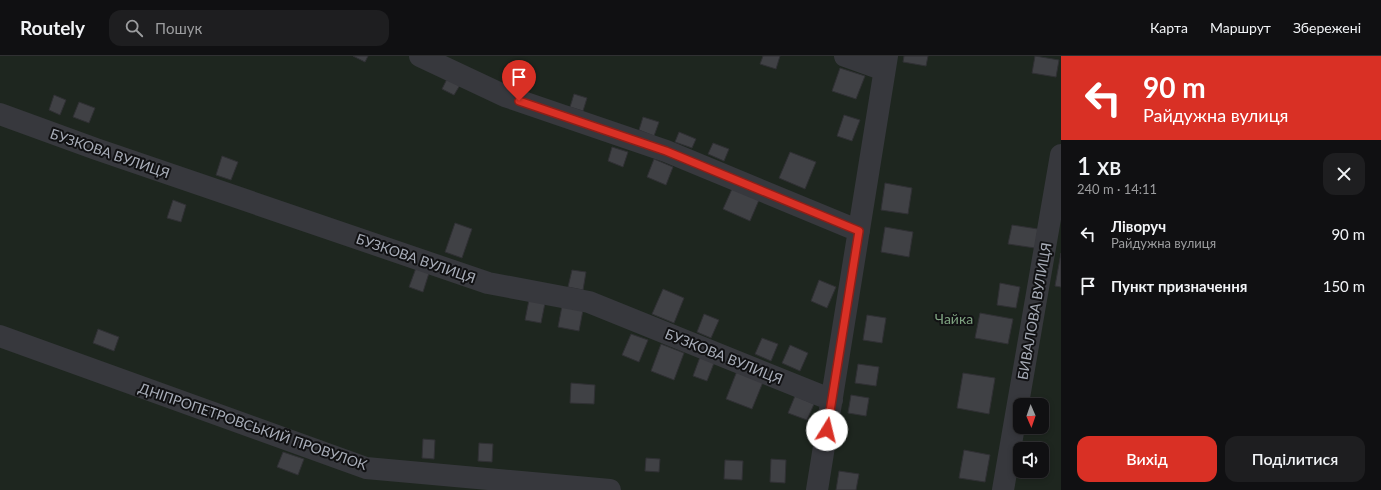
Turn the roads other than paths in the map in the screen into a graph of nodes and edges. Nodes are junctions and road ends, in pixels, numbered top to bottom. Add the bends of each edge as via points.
1 (420, 56) edge
2 (845, 56) edge
3 (886, 63) edge
4 (0, 114) edge
5 (1061, 155) edge
6 (859, 231) junction
7 (0, 336) edge
8 (832, 400) junction
9 (610, 490) edge
10 (817, 490) edge
11 (1003, 490) edge

1 - 6 lane via 505,96 666,151
2 - 3 lane
3 - 6 lane
4 - 8 lane, БУЗКОВА ВУЛИЦЯ via 488,283 589,302
5 - 11 lane, БИВАЛОВА ВУЛИЦЯ
6 - 8 lane
7 - 9 lane, ДНІПРОПЕТРОВСЬКИЙ ПРОВУЛОК via 366,468
8 - 10 lane

